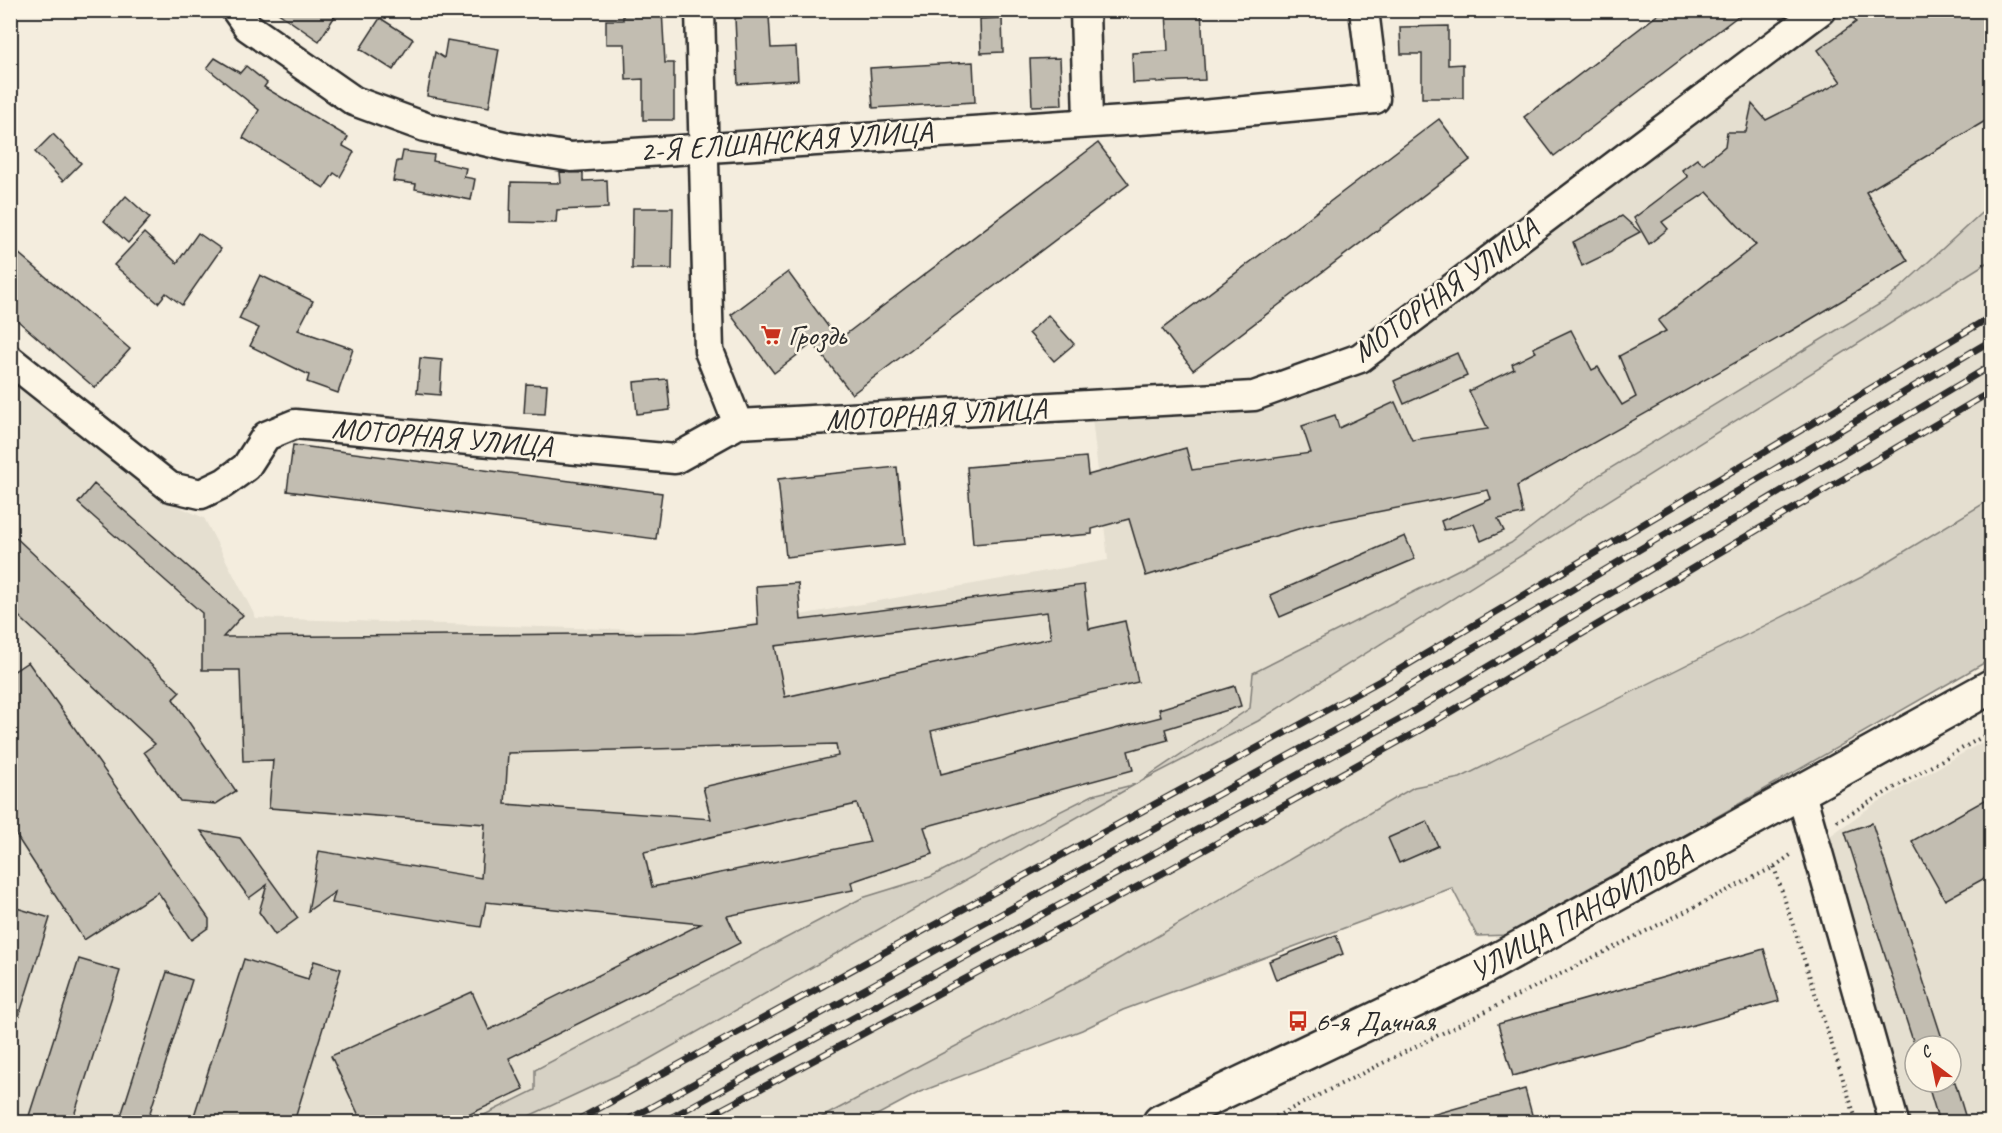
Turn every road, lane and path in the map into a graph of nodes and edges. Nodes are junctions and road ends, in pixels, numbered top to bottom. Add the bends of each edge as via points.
1 (236, 10) edge
2 (700, 10) edge
3 (1085, 10) edge
4 (1364, 10) edge
5 (1821, 10) edge
6 (1088, 121) junction
7 (703, 147) junction
8 (10, 360) edge
9 (738, 424) junction
10 (1992, 686) edge
11 (1992, 731) edge
12 (1801, 793) junction
13 (1814, 838) junction
14 (1774, 867) junction
15 (1179, 1118) edge
16 (1265, 1122) edge
17 (1857, 1122) edge
18 (1894, 1122) edge

1 - 7 street, 2-Я ЕЛШАНСКАЯ УЛИЦА via 248,27 354,101 425,128 571,157
2 - 7 street
3 - 6 street
4 - 6 street, 2-Я ЕЛШАНСКАЯ УЛИЦА via 1375,99 1170,118
5 - 9 street, МОТОРНАЯ УЛИЦА via 1360,358 1254,396
6 - 7 street, 2-Я ЕЛШАНСКАЯ УЛИЦА
7 - 9 street via 709,351
8 - 9 street, МОТОРНАЯ УЛИЦА via 170,488 201,494 246,467 266,436 296,424 675,459
10 - 12 main road, УЛИЦА ПАНФИЛОВА
11 - 13 path
12 - 13 street
12 - 15 main road, УЛИЦА ПАНФИЛОВА via 1481,969
13 - 14 path
13 - 18 street
14 - 16 path
14 - 17 path

